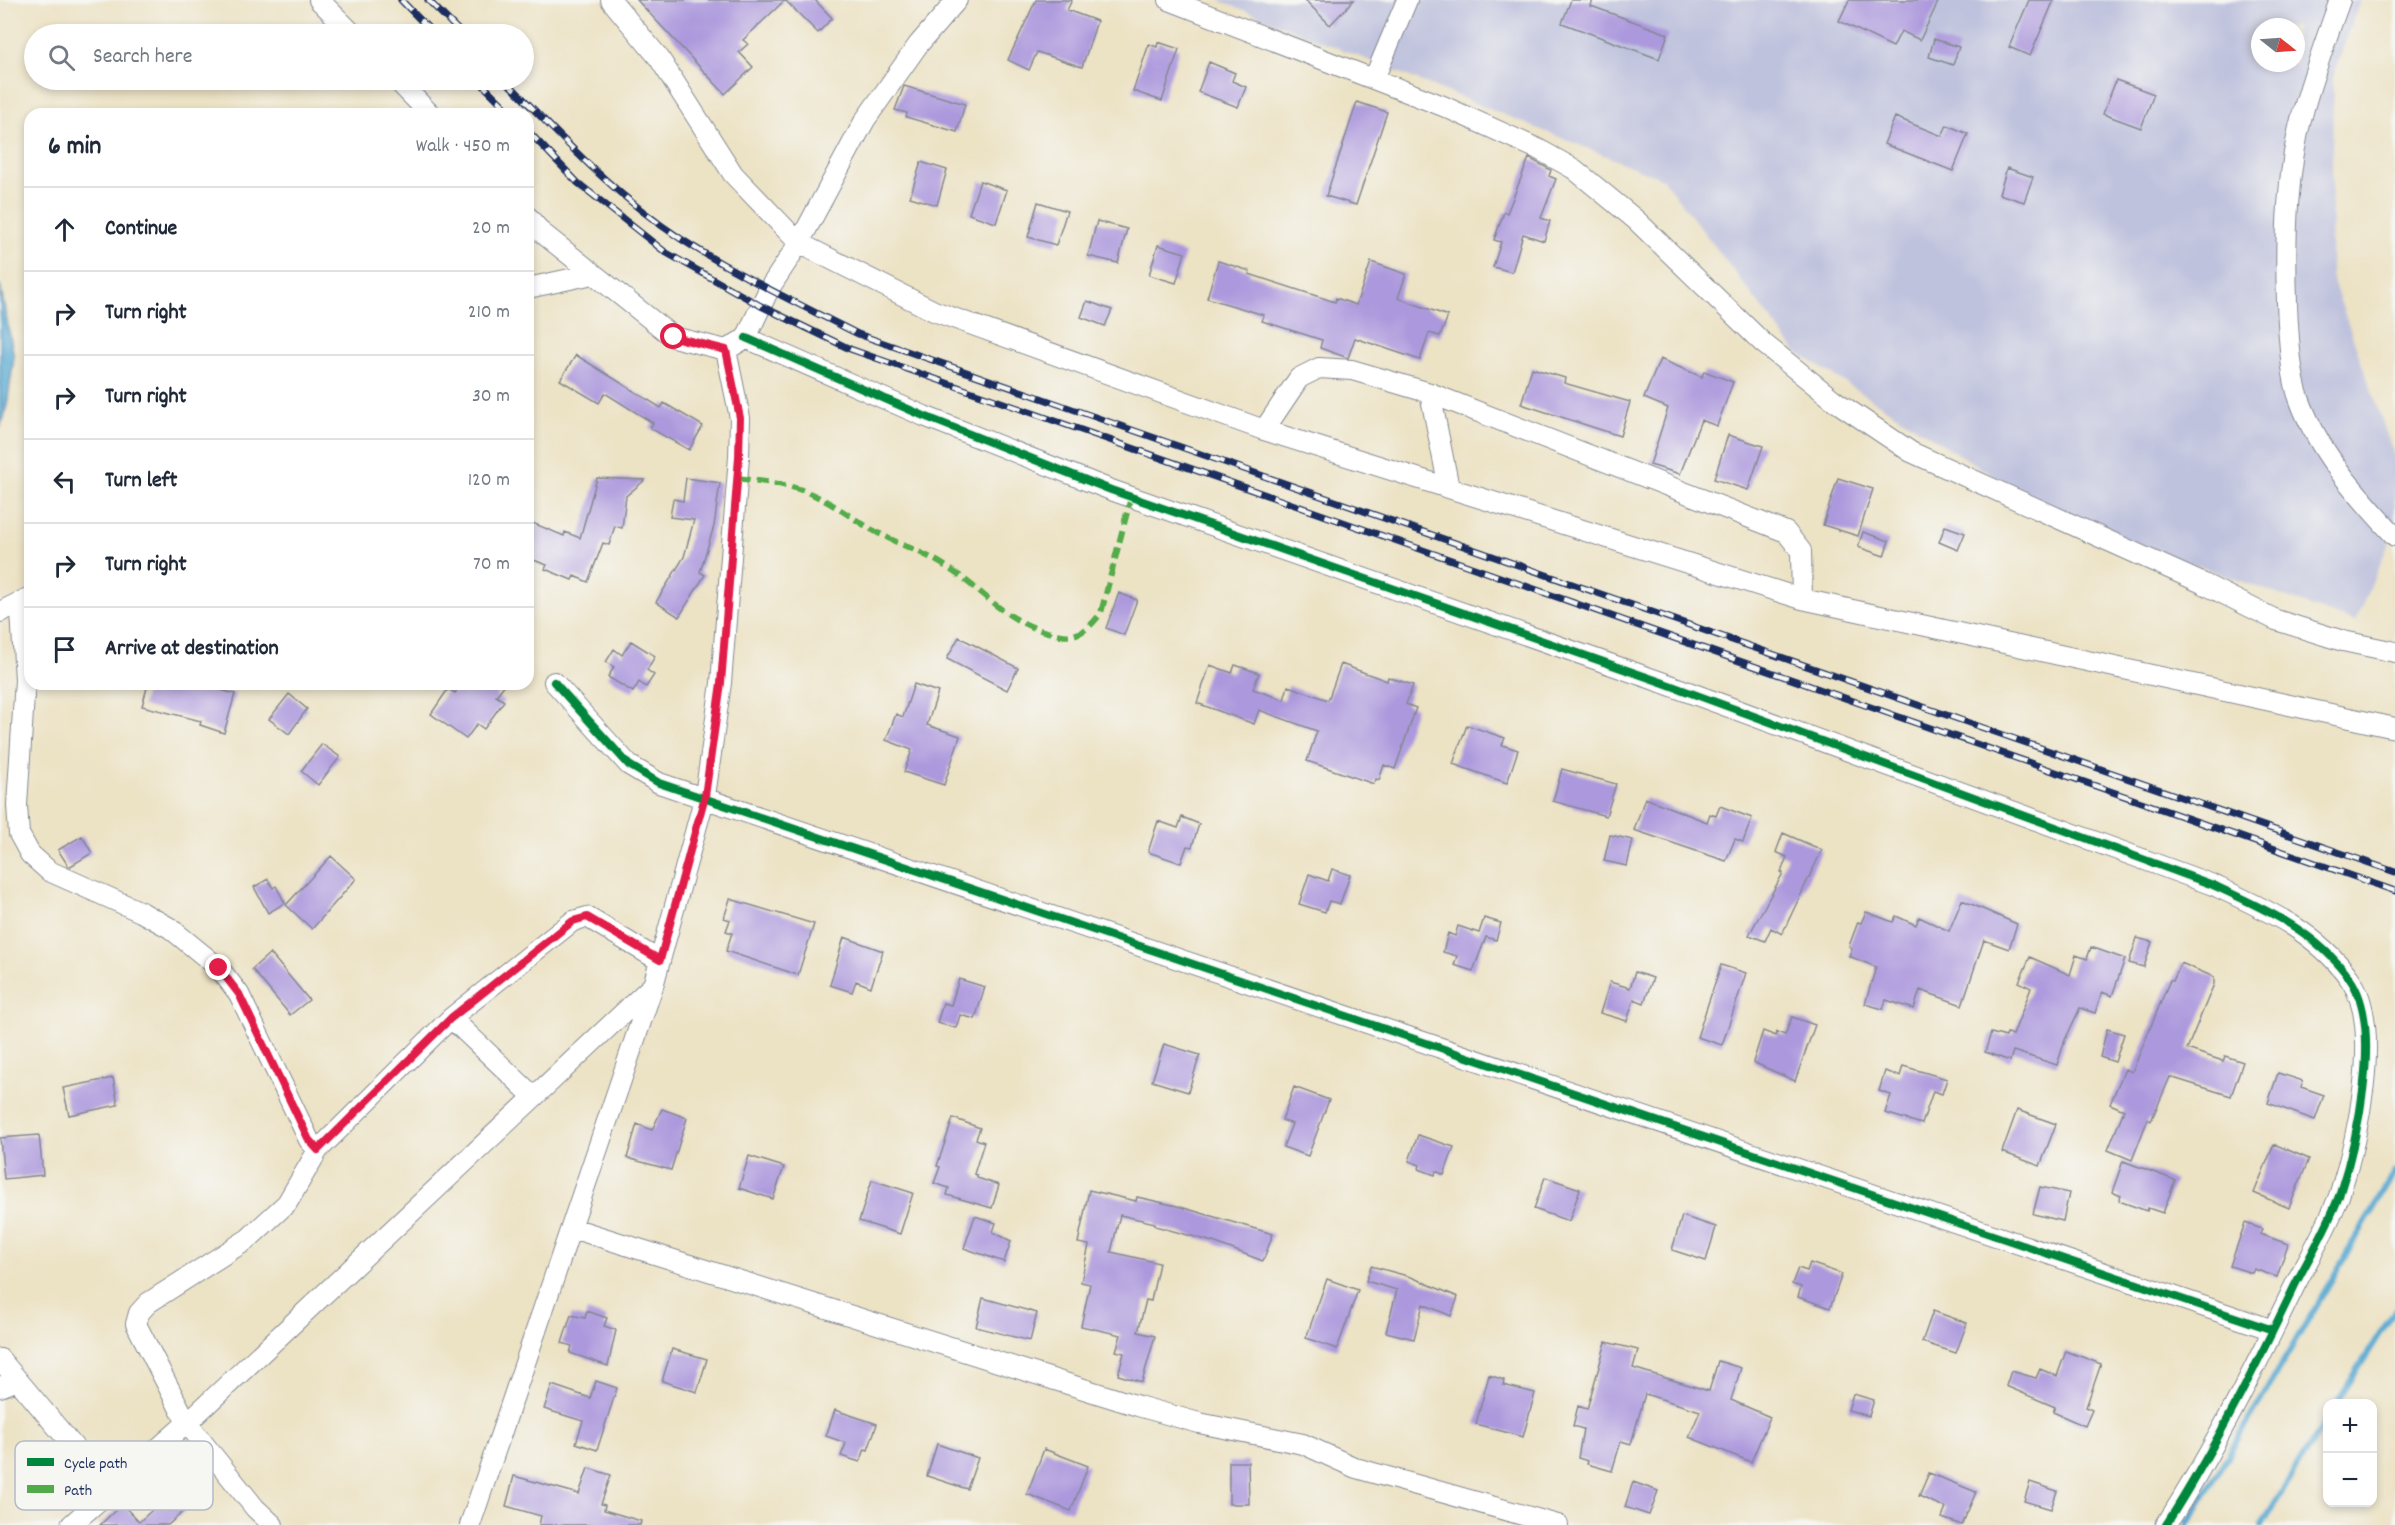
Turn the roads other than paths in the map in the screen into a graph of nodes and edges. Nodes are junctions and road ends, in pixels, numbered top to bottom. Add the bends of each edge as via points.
1 (319, 0) edge
2 (610, 0) edge
3 (957, 0) edge
4 (1169, 0) edge
5 (1407, 0) edge
6 (2340, 0) edge
7 (343, 24) edge
8 (1374, 79) junction
9 (407, 90) edge
10 (424, 108) edge
11 (534, 224) edge
12 (799, 243) junction
13 (593, 274) junction
14 (534, 287) edge
15 (746, 338) junction
16 (726, 350) junction
17 (1430, 393) junction
18 (1264, 430) junction
19 (1449, 488) junction
20 (2395, 536) edge
21 (1802, 599) junction
22 (24, 600) edge
23 (24, 605) edge
24 (0, 612) edge
25 (2395, 652) edge
26 (24, 663) edge
27 (554, 682) dead end
28 (24, 690) edge
29 (2395, 728) edge
30 (705, 796) junction
31 (660, 960) junction
32 (653, 986) junction
33 (451, 1018) junction
34 (534, 1097) junction
35 (318, 1150) junction
36 (572, 1228) junction
37 (2273, 1330) junction
38 (0, 1359) edge
39 (9, 1383) edge
40 (187, 1423) junction
41 (64, 1441) edge
42 (166, 1441) edge
43 (201, 1441) edge
44 (213, 1456) edge
45 (87, 1510) edge
46 (71, 1525) edge
47 (273, 1525) edge
48 (470, 1525) edge
49 (1558, 1525) edge
50 (2166, 1525) edge

1 - 7 street
2 - 12 street via 659,58 733,174
3 - 12 street via 918,45 865,120
4 - 8 street
5 - 8 street
6 - 20 street via 2303,110 2292,168 2285,243 2288,327 2298,397 2317,437 2349,486
8 - 25 street via 1443,106 1574,169 1636,220 1763,343 1835,401 1911,452 2276,620
9 - 10 street
11 - 13 street
12 - 15 street via 768,289
12 - 18 street via 934,311
13 - 14 street
13 - 16 street via 674,337
15 - 16 street
15 - 37 street via 924,416 1111,490 1661,682 2213,885 2282,917 2319,945 2351,980 2363,1012 2365,1056 2359,1127 2338,1198
16 - 30 street via 740,418 739,457 721,683
17 - 18 street via 1352,370 1319,368 1299,378
17 - 19 street
17 - 21 street via 1786,532 1801,552
18 - 19 street
19 - 21 street
21 - 29 street
22 - 24 street
23 - 26 street
27 - 30 street via 629,765 659,783
28 - 35 street via 17,806 19,834 30,854 49,871 170,928 219,968 239,994 309,1140
30 - 31 street
30 - 37 street
31 - 32 street
31 - 33 street via 587,917 573,921
32 - 34 street
32 - 36 street
33 - 34 street
33 - 35 street
34 - 40 street
35 - 40 street via 287,1203 248,1239 148,1303 139,1313 136,1324
36 - 48 street
36 - 49 street via 1138,1406 1303,1444 1356,1468
37 - 50 street
38 - 39 street
39 - 41 street
40 - 42 street
40 - 43 street
44 - 47 street
45 - 46 street

